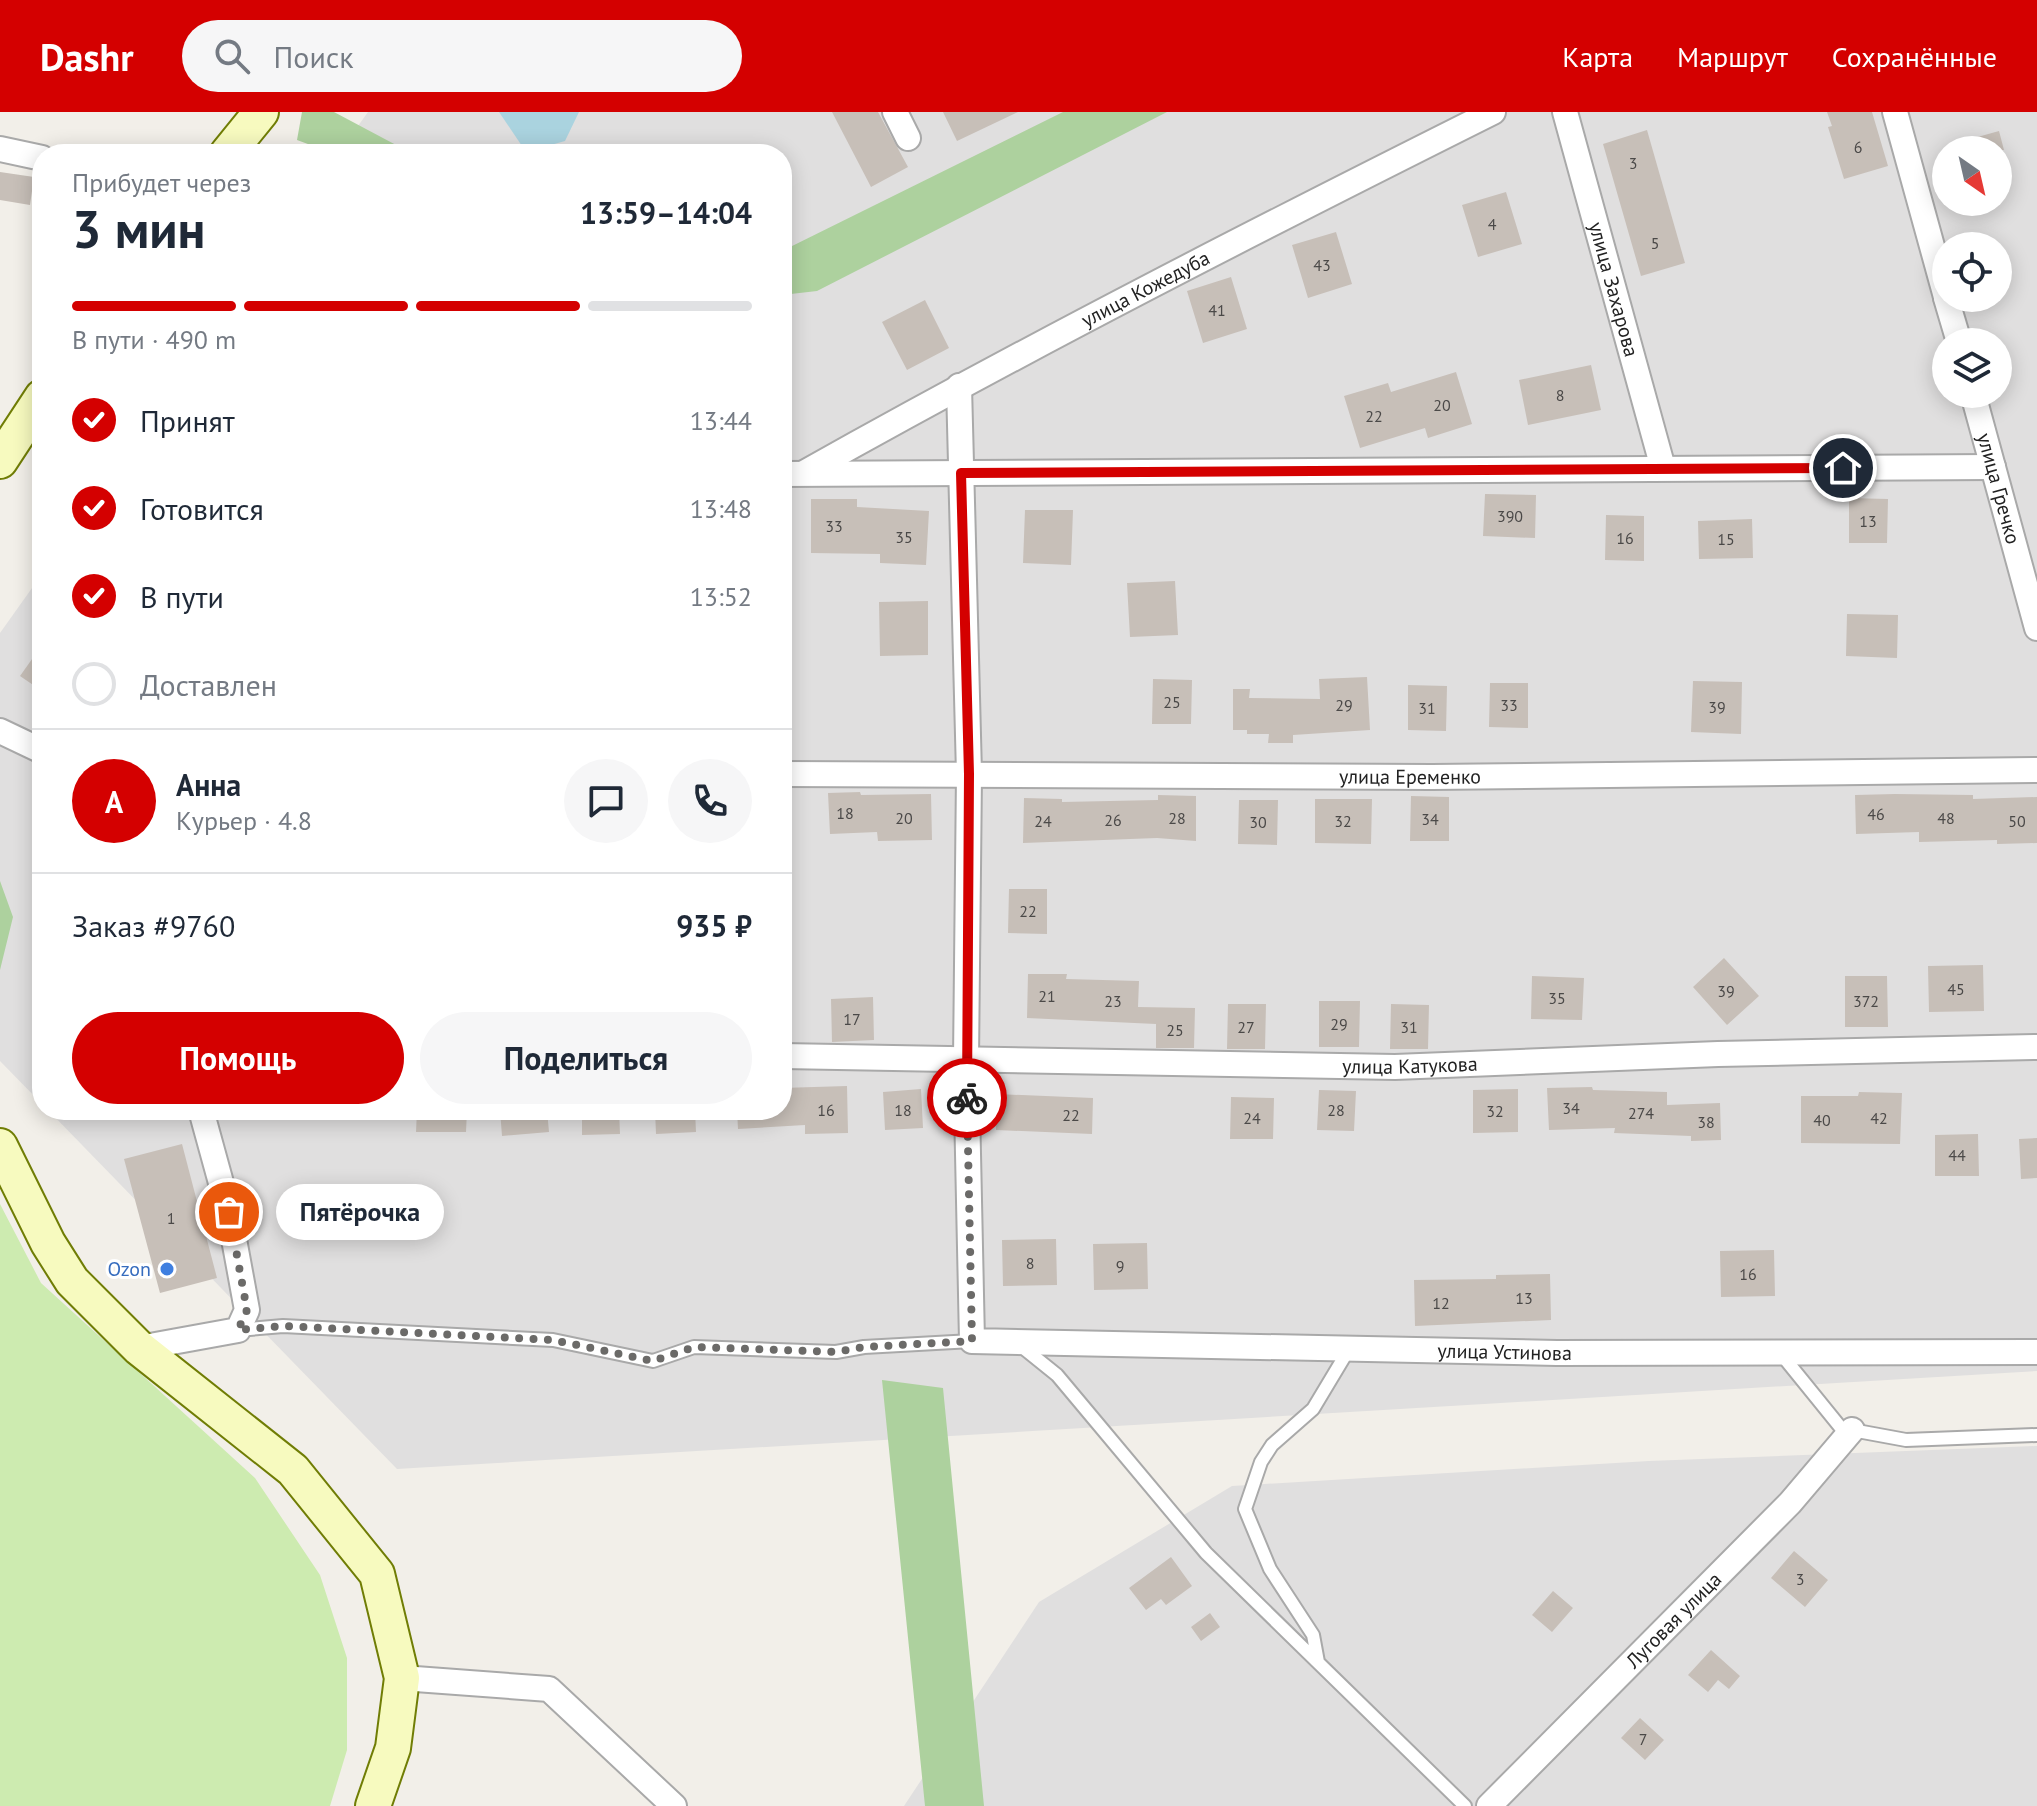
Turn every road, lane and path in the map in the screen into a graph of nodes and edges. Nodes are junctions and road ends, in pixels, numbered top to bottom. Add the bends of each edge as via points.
1 (261, 112) edge
2 (895, 112) edge
3 (1493, 112) edge
4 (1565, 112) edge
5 (1895, 112) edge
6 (908, 138) dead end
7 (235, 144) edge
8 (0, 149) edge
9 (32, 156) edge
10 (1932, 246) edge
11 (959, 386) junction
12 (1977, 408) edge
13 (32, 412) edge
14 (0, 461) edge
15 (1993, 467) junction
16 (1663, 468) junction
17 (961, 473) junction
18 (792, 474) edge
19 (2037, 628) edge
20 (0, 731) edge
21 (32, 746) edge
22 (2037, 770) edge
23 (792, 774) edge
24 (969, 774) junction
25 (2037, 1047) edge
26 (792, 1056) edge
27 (966, 1060) junction
28 (204, 1120) edge
29 (0, 1146) edge
30 (238, 1330) junction
31 (972, 1341) junction
32 (1015, 1341) junction
33 (139, 1348) junction
34 (1349, 1349) junction
35 (2037, 1352) edge
36 (1780, 1353) junction
37 (1852, 1430) junction
38 (2037, 1435) edge
39 (1318, 1662) junction
40 (402, 1678) junction
41 (373, 1806) edge
42 (674, 1806) edge
43 (1465, 1806) edge
44 (1489, 1806) edge

1 - 7 main road
2 - 6 street
3 - 11 street, улица Кожедуба
4 - 16 street, улица Захарова
5 - 10 street
8 - 9 street
11 - 17 street
11 - 18 street, улица Кожедуба
12 - 15 street, улица Гречко
13 - 14 main road
15 - 16 street
15 - 19 street, улица Гречко
16 - 17 street
17 - 18 street, улица Кожедуба
17 - 24 street
20 - 21 street
22 - 24 street, улица Еременко via 1432,777
23 - 24 street, улица Еременко
24 - 27 street
25 - 27 street, улица Катукова via 1395,1067
26 - 27 street, улица Катукова
27 - 31 street
28 - 30 street via 229,1212 247,1310
29 - 33 main road via 72,1281
30 - 31 lane via 283,1326 553,1340 653,1361 694,1347 836,1352
30 - 33 street
31 - 32 street, улица Устинова
32 - 34 street, улица Устинова
32 - 39 lane via 1057,1375 1206,1553
33 - 40 main road via 293,1470 377,1574
34 - 36 street, улица Устинова
34 - 39 lane via 1313,1409 1272,1445 1245,1509 1270,1569 1313,1635
35 - 36 street, улица Устинова
36 - 37 lane via 1841,1428
37 - 38 lane via 1906,1440
37 - 44 street, Луговая улица via 1790,1503
39 - 43 lane
40 - 41 main road via 393,1748
40 - 42 street via 549,1689

